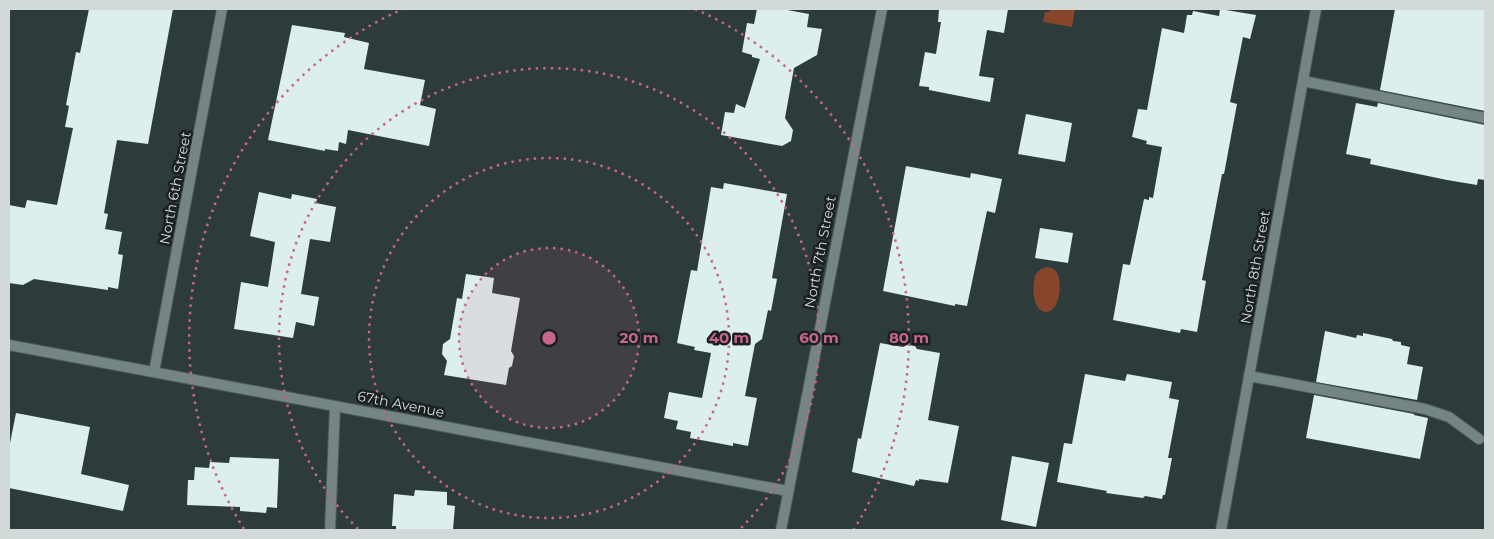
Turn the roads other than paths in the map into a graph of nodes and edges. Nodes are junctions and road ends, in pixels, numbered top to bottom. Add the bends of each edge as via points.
1 (222, 9) edge
2 (882, 9) edge
3 (1316, 9) edge
4 (1303, 81) junction
5 (1485, 118) edge
6 (9, 344) edge
7 (154, 372) junction
8 (1249, 376) junction
9 (335, 406) junction
10 (1479, 439) dead end
11 (788, 491) junction
12 (330, 530) edge
13 (781, 530) edge
14 (1221, 530) edge

1 - 7 street, North 6th Street
2 - 11 street, North 7th Street
3 - 4 street, North 8th Street
4 - 5 street
4 - 8 street, North 8th Street
6 - 7 street, 67th Avenue
7 - 9 street, 67th Avenue
8 - 10 street via 1425,409 1449,417
8 - 14 street, North 8th Street
9 - 11 street, 67th Avenue
9 - 12 street
11 - 13 street, North 7th Street

